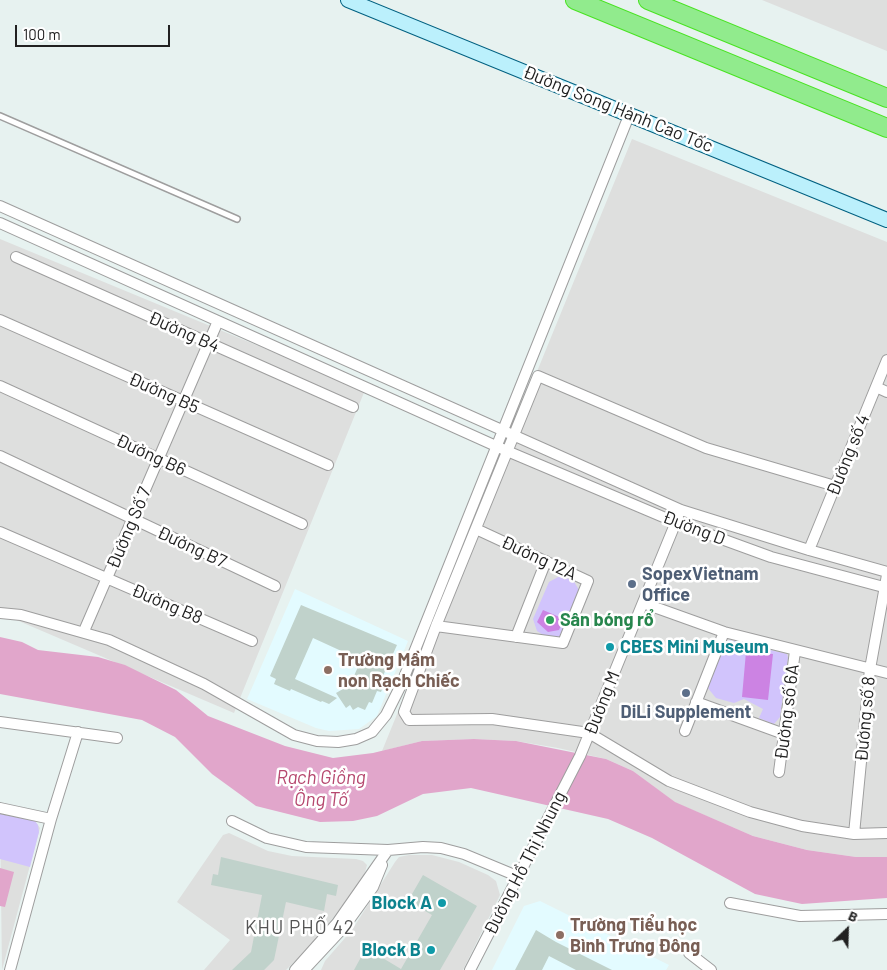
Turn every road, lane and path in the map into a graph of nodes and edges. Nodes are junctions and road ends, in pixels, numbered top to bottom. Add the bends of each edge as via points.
1 (348, 0) edge
2 (575, 0) edge
3 (648, 0) edge
4 (887, 98) edge
5 (630, 114) junction
6 (0, 116) edge
7 (887, 128) edge
8 (0, 206) edge
9 (237, 218) dead end
10 (887, 220) edge
11 (0, 223) edge
12 (16, 257) dead end
13 (0, 320) edge
14 (218, 321) junction
15 (209, 343) junction
16 (887, 360) edge
17 (0, 386) edge
18 (876, 387) junction
19 (887, 392) edge
20 (184, 401) junction
21 (353, 407) dead end
22 (508, 434) junction
23 (502, 448) junction
24 (0, 456) edge
25 (159, 459) junction
26 (328, 465) dead end
27 (835, 486) junction
28 (681, 510) junction
29 (133, 519) junction
30 (676, 522) junction
31 (302, 524) dead end
32 (476, 529) junction
33 (0, 532) edge
34 (809, 550) junction
35 (546, 561) junction
36 (887, 573) edge
37 (107, 578) junction
38 (276, 586) dead end
39 (885, 588) edge
40 (643, 603) junction
41 (0, 613) edge
42 (436, 626) junction
43 (84, 631) junction
44 (724, 632) junction
45 (516, 637) junction
46 (252, 640) dead end
47 (795, 652) junction
48 (870, 669) junction
49 (887, 673) edge
50 (696, 702) junction
51 (0, 722) edge
52 (685, 731) dead end
53 (78, 732) junction
54 (589, 733) junction
55 (784, 734) junction
56 (117, 738) dead end
57 (580, 756) joint
58 (779, 772) dead end
59 (0, 808) edge
60 (51, 819) junction
61 (232, 821) dead end
62 (887, 833) edge
63 (854, 834) junction
64 (388, 850) junction
65 (517, 876) junction
66 (730, 902) dead end
67 (887, 914) edge
68 (689, 953) dead end
69 (10, 970) edge
70 (299, 970) edge
71 (470, 970) edge
72 (711, 970) edge

1 - 5 main road, Đường Song Hành Cao Tốc
2 - 7 highway
3 - 4 highway
5 - 10 main road, Đường Song Hành Cao Tốc
5 - 22 street
6 - 9 lane
8 - 22 street, Đường D
11 - 14 street, Đường D
12 - 15 street, Đường B4
13 - 20 street, Đường B5
14 - 15 street, Đường Số 7
14 - 23 street, Đường D
15 - 20 street, Đường Số 7
15 - 21 street, Đường B4
16 - 18 street, Đường số 4
17 - 25 street, Đường B6
18 - 19 street
18 - 27 street, Đường số 4
20 - 25 street, Đường Số 7
20 - 26 street, Đường B5
22 - 23 street
22 - 27 street via 538,376 706,448
22 - 28 street, Đường D
23 - 30 street, Đường D
23 - 32 street
23 - 43 street via 386,716 372,732 338,742 294,735 204,684
24 - 29 street, Đường B7
25 - 29 street, Đường Số 7
25 - 31 street, Đường B6
27 - 34 street, Đường số 4
28 - 30 street, Đường M
28 - 34 street, Đường D
29 - 37 street, Đường Số 7
29 - 38 street, Đường B7
30 - 39 street, Đường D via 771,557
30 - 40 street, Đường M
32 - 35 street, Đường 12A
32 - 42 street
33 - 37 street, Đường B8
34 - 36 street, Đường D
35 - 45 street
35 - 45 street, Đường 12A via 588,581 563,643
36 - 39 street, Đường số 8
37 - 43 street, Đường Số 7
37 - 46 street, Đường B8
39 - 48 street, Đường số 8
40 - 44 street
40 - 54 street, Đường M
41 - 43 street
42 - 45 street, Đường 12A
42 - 54 street via 405,707 409,720 492,719
44 - 47 street
44 - 50 street
47 - 48 street
47 - 55 street, Đường số 6A
48 - 49 street
48 - 63 street, Đường số 8
50 - 52 street
50 - 55 street
51 - 53 street
53 - 56 street
53 - 60 street
54 - 57 street, Đường M
54 - 63 street via 669,781 750,812 802,826
55 - 58 street, Đường số 6A
57 - 65 street, Đường Hồ Thị Nhung
59 - 60 street
60 - 69 street
61 - 64 street via 267,838 306,847
62 - 63 street
64 - 65 street via 441,848
64 - 70 street via 373,887
65 - 71 street, Đường Hồ Thị Nhung
66 - 67 street via 800,916
68 - 72 street

